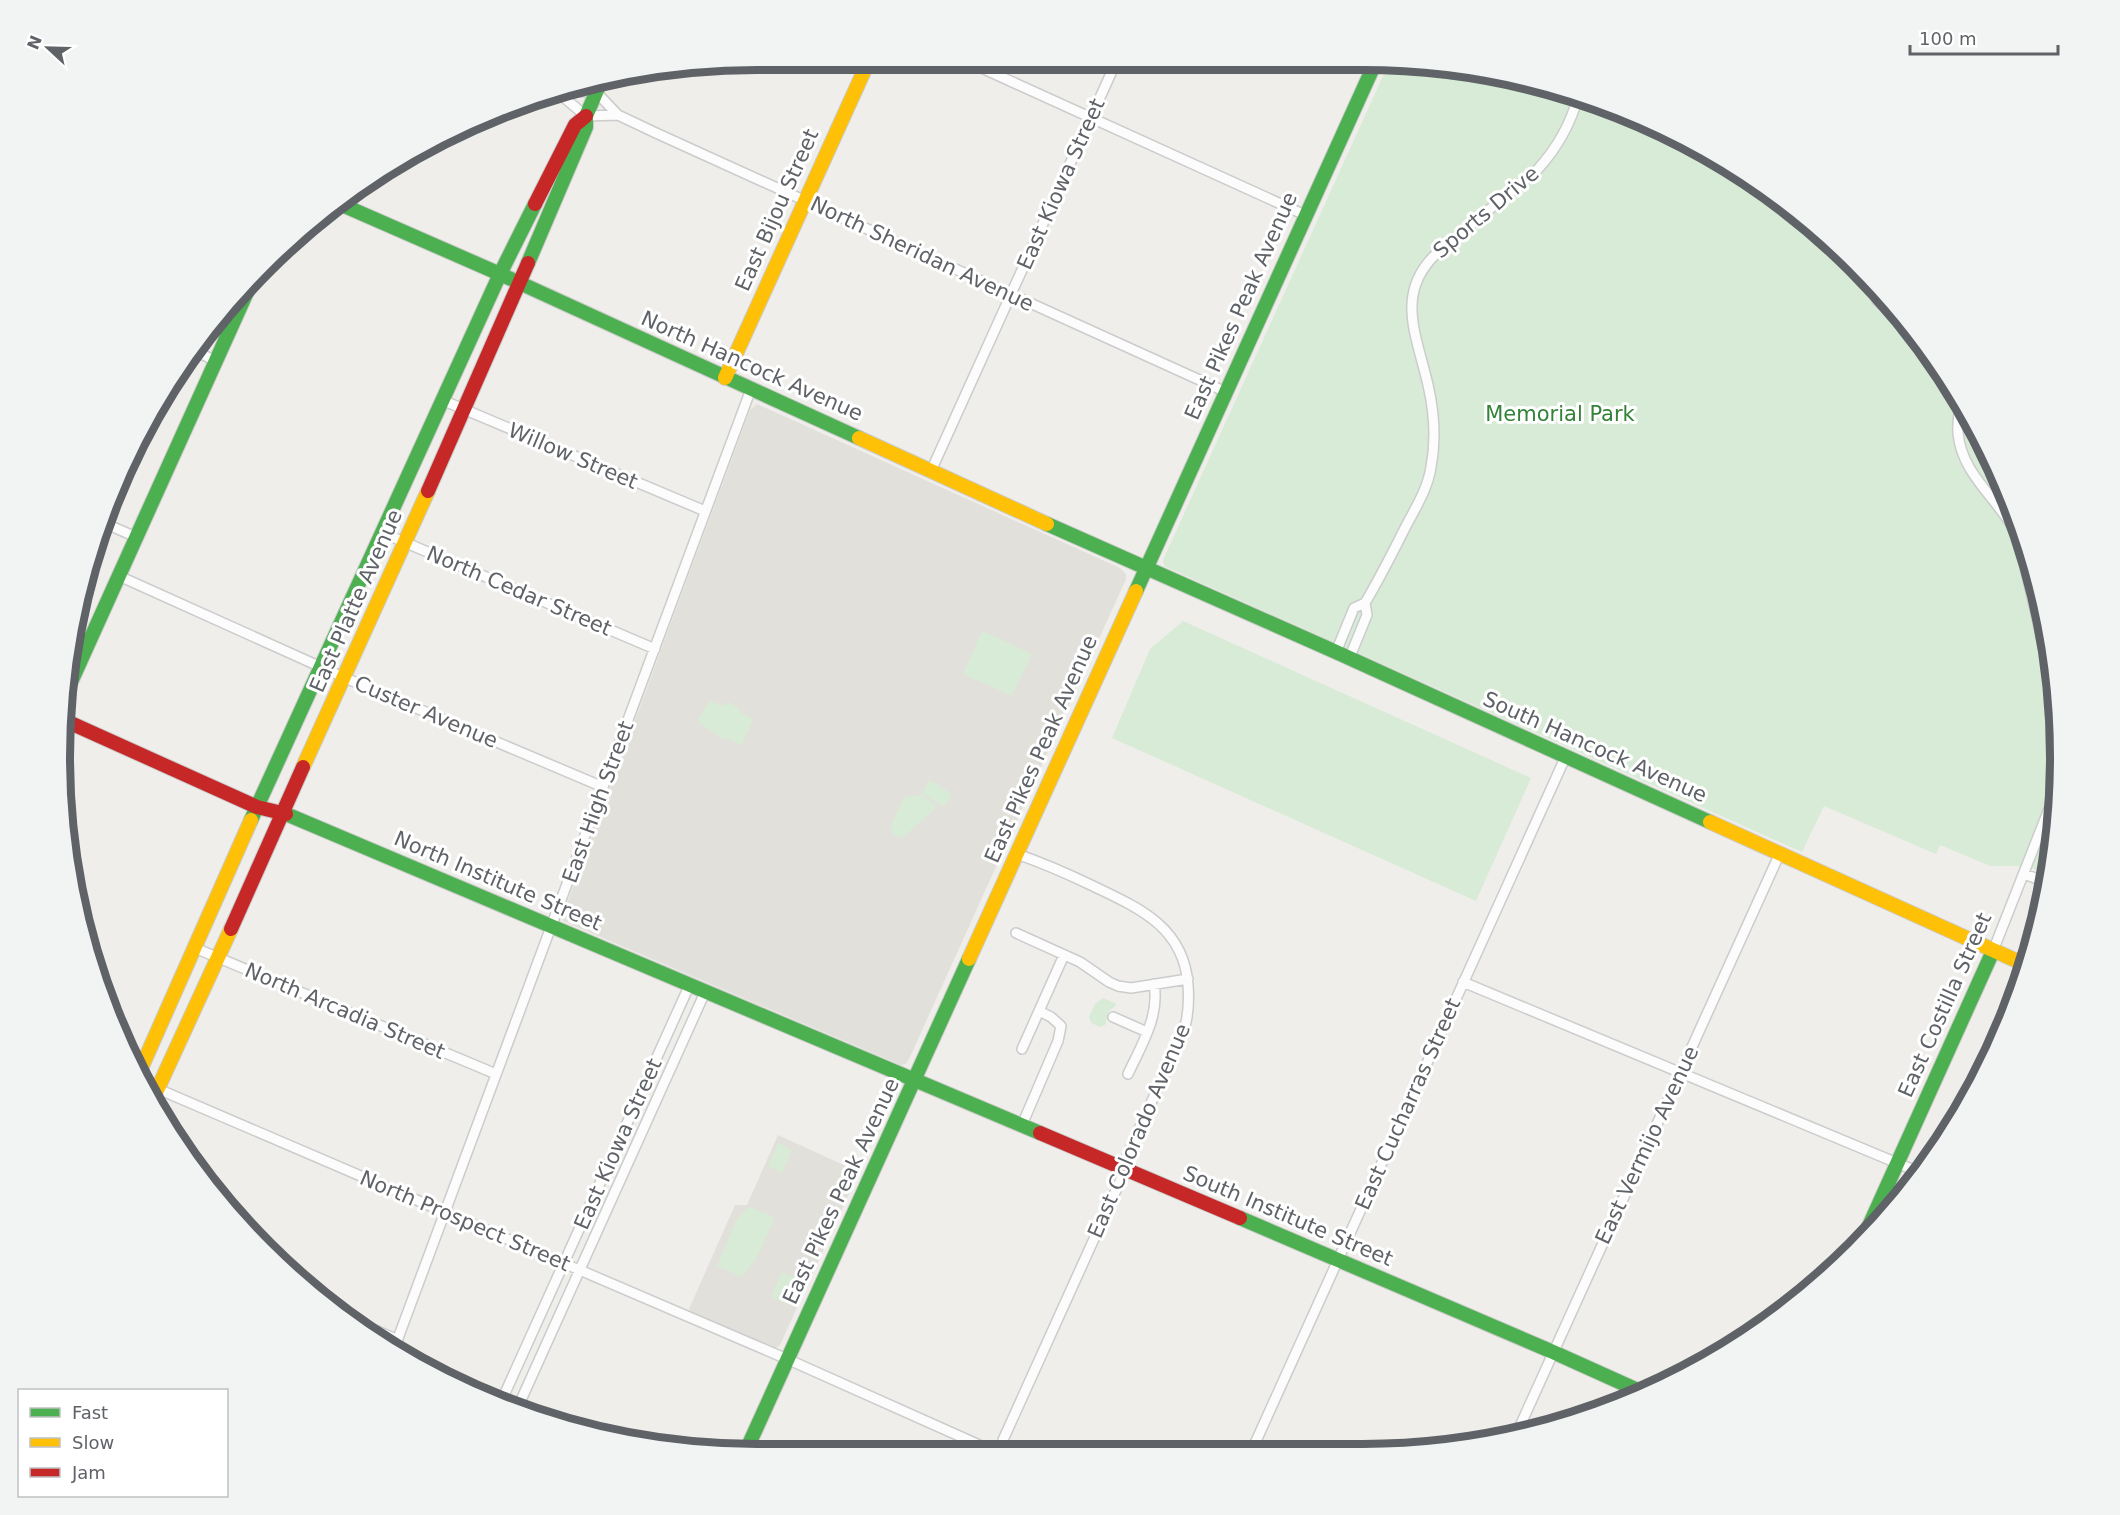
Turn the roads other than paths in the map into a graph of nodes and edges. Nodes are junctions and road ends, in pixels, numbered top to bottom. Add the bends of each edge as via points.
1 (864, 70) edge
2 (986, 70) edge
3 (1112, 70) edge
4 (1372, 70) edge
5 (600, 89) edge
6 (597, 90) edge
7 (565, 99) edge
8 (1575, 105) edge
9 (618, 115) junction
10 (586, 116) junction
11 (1090, 117) junction
12 (804, 200) junction
13 (346, 207) edge
14 (1305, 215) junction
15 (500, 274) junction
16 (520, 283) junction
17 (1011, 295) junction
18 (241, 305) edge
19 (201, 354) edge
20 (216, 361) junction
21 (725, 378) junction
22 (751, 390) junction
23 (1226, 392) junction
24 (442, 400) junction
25 (465, 410) junction
26 (1959, 418) edge
27 (931, 471) junction
28 (705, 511) junction
29 (2004, 514) edge
30 (111, 526) edge
31 (383, 533) junction
32 (136, 537) junction
33 (405, 543) junction
34 (1145, 569) junction
35 (119, 576) junction
36 (1365, 603) junction
37 (654, 649) junction
38 (1336, 652) junction
39 (1349, 658) junction
40 (320, 666) junction
41 (76, 672) edge
42 (343, 677) junction
43 (72, 723) edge
44 (1565, 758) junction
45 (603, 788) junction
46 (257, 807) junction
47 (284, 813) junction
48 (2047, 815) edge
49 (1780, 853) junction
50 (1017, 854) junction
51 (2024, 874) junction
52 (2038, 879) edge
53 (552, 927) junction
54 (1016, 933) dead end
55 (195, 948) junction
56 (1993, 951) junction
57 (1064, 955) junction
58 (219, 958) junction
59 (2018, 962) edge
60 (1188, 979) junction
61 (1463, 982) junction
62 (690, 984) junction
63 (1154, 984) junction
64 (706, 990) junction
65 (1039, 1011) junction
66 (1113, 1017) dead end
67 (1147, 1032) junction
68 (1022, 1049) dead end
69 (143, 1064) edge
70 (1680, 1073) junction
71 (496, 1074) junction
72 (1128, 1074) dead end
73 (915, 1079) junction
74 (157, 1090) edge
75 (162, 1099) edge
76 (1022, 1125) junction
77 (1898, 1164) junction
78 (1124, 1168) junction
79 (1912, 1170) edge
80 (445, 1213) junction
81 (1874, 1215) edge
82 (1338, 1260) junction
83 (564, 1263) junction
84 (580, 1271) junction
85 (397, 1342) edge
86 (1553, 1352) junction
87 (787, 1359) junction
88 (1633, 1388) edge
89 (504, 1395) edge
90 (520, 1402) edge
91 (1520, 1426) edge
92 (749, 1444) edge
93 (978, 1444) edge
94 (1002, 1444) edge
95 (1255, 1444) edge

1 - 12 main road, East Bijou Street
2 - 11 street
3 - 11 street, East Kiowa Street
4 - 14 main road, East Pikes Peak Avenue
5 - 9 street, North Sheridan Avenue
6 - 10 main road, East Platte Avenue
7 - 10 street
8 - 36 street, Sports Drive via 1563,137 1548,159 1429,260 1417,278 1411,313 1433,418 1431,468 1419,501
9 - 10 street, North Sheridan Avenue
9 - 12 street, North Sheridan Avenue
10 - 15 main road, East Platte Avenue via 575,125
10 - 16 main road, East Platte Avenue via 586,127
11 - 14 street
11 - 17 street, East Kiowa Street
12 - 17 street, North Sheridan Avenue
12 - 21 main road, East Bijou Street
13 - 15 main road, North Hancock Avenue
14 - 23 main road, East Pikes Peak Avenue
15 - 16 main road, North Hancock Avenue
15 - 24 main road, East Platte Avenue
16 - 21 main road, North Hancock Avenue
16 - 25 main road, East Platte Avenue
17 - 23 street, North Sheridan Avenue
17 - 27 street, East Kiowa Street
18 - 20 main road
19 - 20 street
20 - 32 main road
21 - 22 main road, North Hancock Avenue
22 - 27 main road, North Hancock Avenue
22 - 28 street, East High Street
23 - 34 main road, East Pikes Peak Avenue
24 - 25 street, Willow Street
24 - 31 main road, East Platte Avenue
25 - 28 street, Willow Street
25 - 33 main road, East Platte Avenue
26 - 29 street via 1958,433 1965,459 1977,482
27 - 34 main road, North Hancock Avenue
28 - 37 street, East High Street
30 - 32 street
31 - 33 street, North Cedar Street
31 - 40 main road, East Platte Avenue
32 - 35 main road
33 - 37 street, North Cedar Street
33 - 42 main road, East Platte Avenue
34 - 38 main road, South Hancock Avenue
34 - 50 main road, East Pikes Peak Avenue
35 - 40 street, Custer Avenue
35 - 41 main road
36 - 38 street, Sports Drive via 1354,608
36 - 39 street, Sports Drive via 1367,615
37 - 45 street, East High Street
38 - 39 main road, South Hancock Avenue
39 - 44 main road, South Hancock Avenue
40 - 42 street, Custer Avenue
40 - 46 main road, East Platte Avenue
42 - 45 street, Custer Avenue
42 - 47 main road, East Platte Avenue
43 - 46 main road, North Institute Street
44 - 49 main road, South Hancock Avenue
44 - 61 street, East Cucharras Street
45 - 53 street, East High Street
46 - 47 main road, North Institute Street
46 - 55 main road, East Platte Avenue
47 - 53 main road, North Institute Street
47 - 58 main road, East Platte Avenue
48 - 51 street, East Costilla Street
49 - 56 main road, South Hancock Avenue
49 - 70 street, East Vermijo Avenue
50 - 60 street, East Colorado Avenue via 1100,889 1150,916 1177,945
50 - 73 main road, East Pikes Peak Avenue
51 - 52 street
51 - 56 street, East Costilla Street
53 - 62 main road, North Institute Street
53 - 71 street, East High Street
54 - 57 street
55 - 58 street, North Arcadia Street
55 - 69 main road, East Platte Avenue
56 - 59 main road, South Hancock Avenue
56 - 77 main road, East Costilla Street
57 - 63 street via 1118,986
57 - 65 street
58 - 71 street, North Arcadia Street
58 - 74 main road, East Platte Avenue
60 - 63 street
60 - 78 street, East Colorado Avenue via 1189,1006 1184,1029
61 - 70 street
61 - 82 street, East Cucharras Street
62 - 64 main road, North Institute Street
62 - 83 street, East Kiowa Street
63 - 67 street via 1155,1004
64 - 73 main road, North Institute Street
64 - 84 street, East Kiowa Street
65 - 68 street
65 - 76 street via 1061,1026
66 - 67 street
67 - 72 street
70 - 77 street
70 - 86 street, East Vermijo Avenue
71 - 80 street, East High Street
73 - 76 main road, South Institute Street
73 - 87 main road, East Pikes Peak Avenue
75 - 80 street, North Prospect Street
76 - 78 main road, South Institute Street
77 - 79 street
77 - 81 main road, East Costilla Street
78 - 82 main road, South Institute Street
78 - 94 street, East Colorado Avenue
80 - 83 street, North Prospect Street
80 - 85 street, East High Street
82 - 86 main road, South Institute Street
82 - 95 street, East Cucharras Street
83 - 84 street, North Prospect Street
83 - 89 street, East Kiowa Street
84 - 87 street, North Prospect Street
84 - 90 street, East Kiowa Street
86 - 88 main road, South Institute Street
86 - 91 street, East Vermijo Avenue
87 - 92 main road, East Pikes Peak Avenue
87 - 93 street, North Prospect Street

